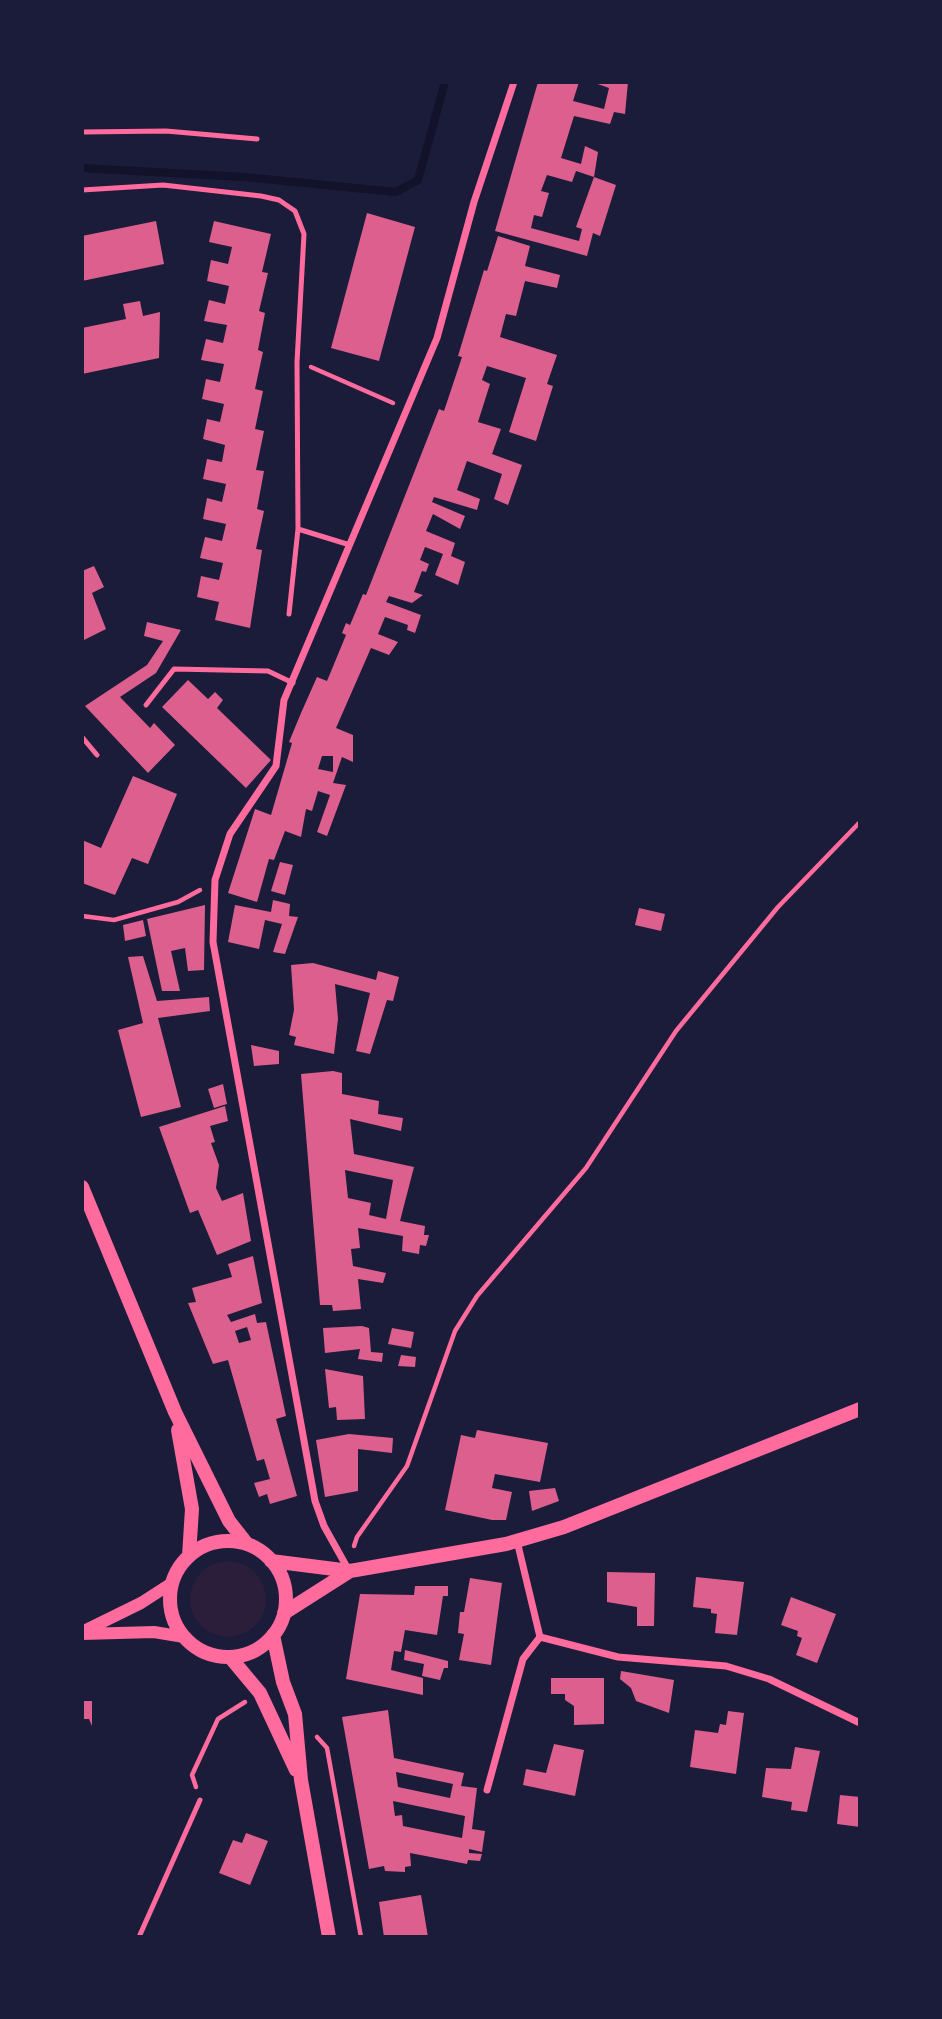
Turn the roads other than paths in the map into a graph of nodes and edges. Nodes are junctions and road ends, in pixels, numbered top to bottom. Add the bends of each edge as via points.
1 (514, 82) edge
2 (82, 132) edge
3 (257, 139) dead end
4 (82, 190) edge
5 (298, 529) junction
6 (350, 545) junction
7 (289, 614) dead end
8 (293, 683) junction
9 (146, 705) dead end
10 (82, 737) edge
11 (97, 755) dead end
12 (82, 1187) edge
13 (860, 1409) edge
14 (174, 1412) junction
15 (517, 1541) junction
16 (247, 1544) junction
17 (189, 1556) junction
18 (271, 1561) junction
19 (350, 1571) junction
20 (173, 1583) junction
21 (284, 1613) junction
22 (82, 1633) edge
23 (273, 1635) junction
24 (184, 1637) junction
25 (540, 1637) junction
26 (230, 1657) junction
27 (860, 1723) edge
28 (301, 1780) junction
29 (487, 1790) dead end
30 (200, 1800) road end
31 (139, 1937) edge
32 (330, 1937) edge

1 - 6 street via 474,202 437,338
2 - 3 lane via 166,131
4 - 5 lane via 163,185 261,196 288,204 300,219
5 - 6 lane
5 - 7 lane
6 - 8 street
8 - 9 lane via 268,671 174,669
8 - 19 street via 280,718 276,765 230,834 215,880 214,942 315,1501 324,1527
10 - 11 lane
12 - 14 main road
13 - 15 main road via 564,1527
14 - 16 main road via 229,1521
14 - 17 main road via 192,1509
15 - 19 main road
15 - 25 street
16 - 17 main road via 216,1542
16 - 18 main road
17 - 20 main road
18 - 19 main road
18 - 21 main road via 286,1594
19 - 21 main road
20 - 22 street
20 - 24 main road via 170,1602
21 - 23 main road
22 - 24 street via 154,1632
23 - 26 main road via 261,1647
23 - 28 main road via 295,1714
24 - 26 main road via 212,1655
25 - 27 street via 618,1657 726,1666 769,1679
25 - 29 street via 523,1658
26 - 28 main road via 260,1693
28 - 32 main road
30 - 31 lane

